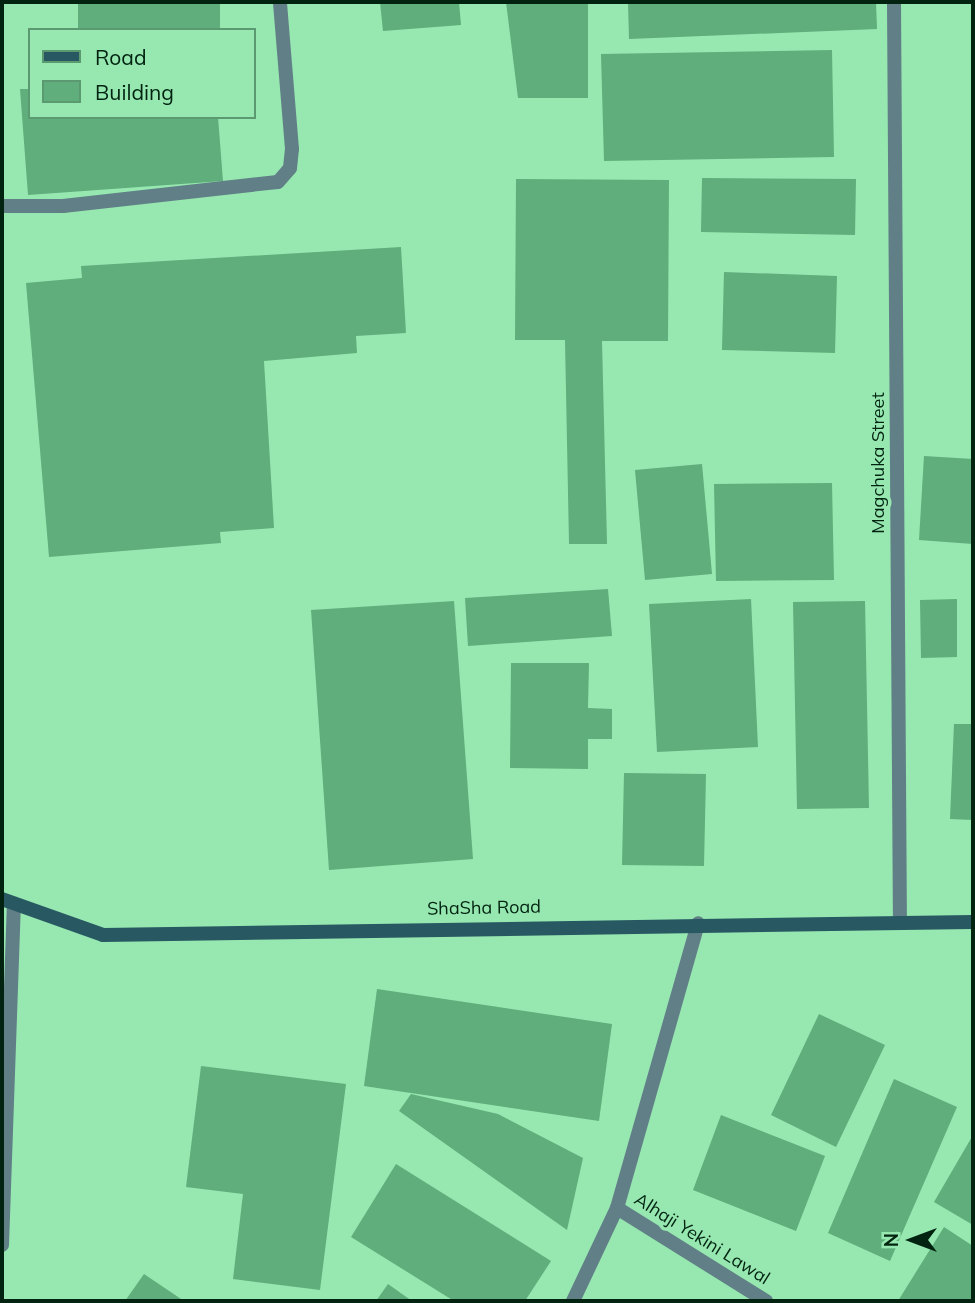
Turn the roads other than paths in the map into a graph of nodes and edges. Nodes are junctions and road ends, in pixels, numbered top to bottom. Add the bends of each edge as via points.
1 (280, 2) edge
2 (894, 2) edge
3 (2, 206) edge
4 (8, 903) edge
5 (973, 922) edge
6 (698, 923) junction
7 (900, 923) junction
8 (617, 1209) junction
9 (2, 1245) edge
10 (573, 1301) edge
11 (766, 1301) edge

1 - 3 street via 292,149 290,168 278,182 63,206
2 - 7 street, Magchuka Street
4 - 6 street, ShaSha Road via 103,935
4 - 9 street
5 - 7 street, ShaSha Road
6 - 7 street, ShaSha Road
6 - 8 street
8 - 10 street
8 - 11 street, Alhaji Yekini Lawal

